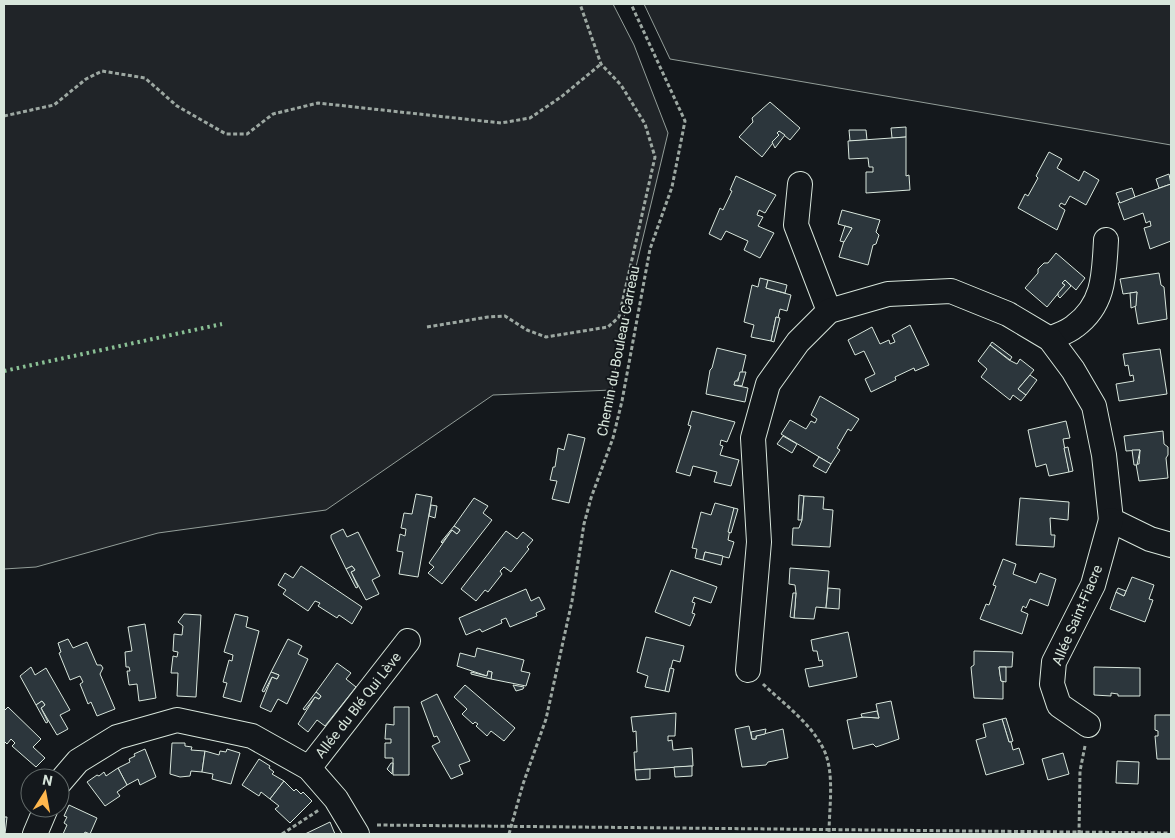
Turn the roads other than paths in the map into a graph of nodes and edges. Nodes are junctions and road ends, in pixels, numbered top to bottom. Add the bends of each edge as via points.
1 (800, 184) dead end
2 (1106, 240) dead end
3 (829, 311) junction
4 (1050, 339) junction
5 (1111, 520) junction
6 (1171, 545) edge
7 (408, 641) dead end
8 (748, 670) road end
9 (1088, 726) road end
10 (309, 768) junction
11 (70, 770) edge
12 (42, 818) edge
13 (355, 829) edge
14 (35, 834) edge

1 - 3 street via 796,225
2 - 4 street via 1102,291 1076,326
3 - 4 street via 888,294 950,292 1008,314
3 - 8 street via 798,342 768,384 753,438 759,542
4 - 5 street via 1074,370 1094,406 1104,455
5 - 6 street via 1150,539
5 - 9 street, Allée Saint-Fiacre via 1093,585 1054,662 1052,684 1059,705
7 - 10 street, Allée du Blé Qui Lève
10 - 11 street via 252,736 177,720 116,737 78,761
10 - 13 street via 336,799
12 - 14 street

